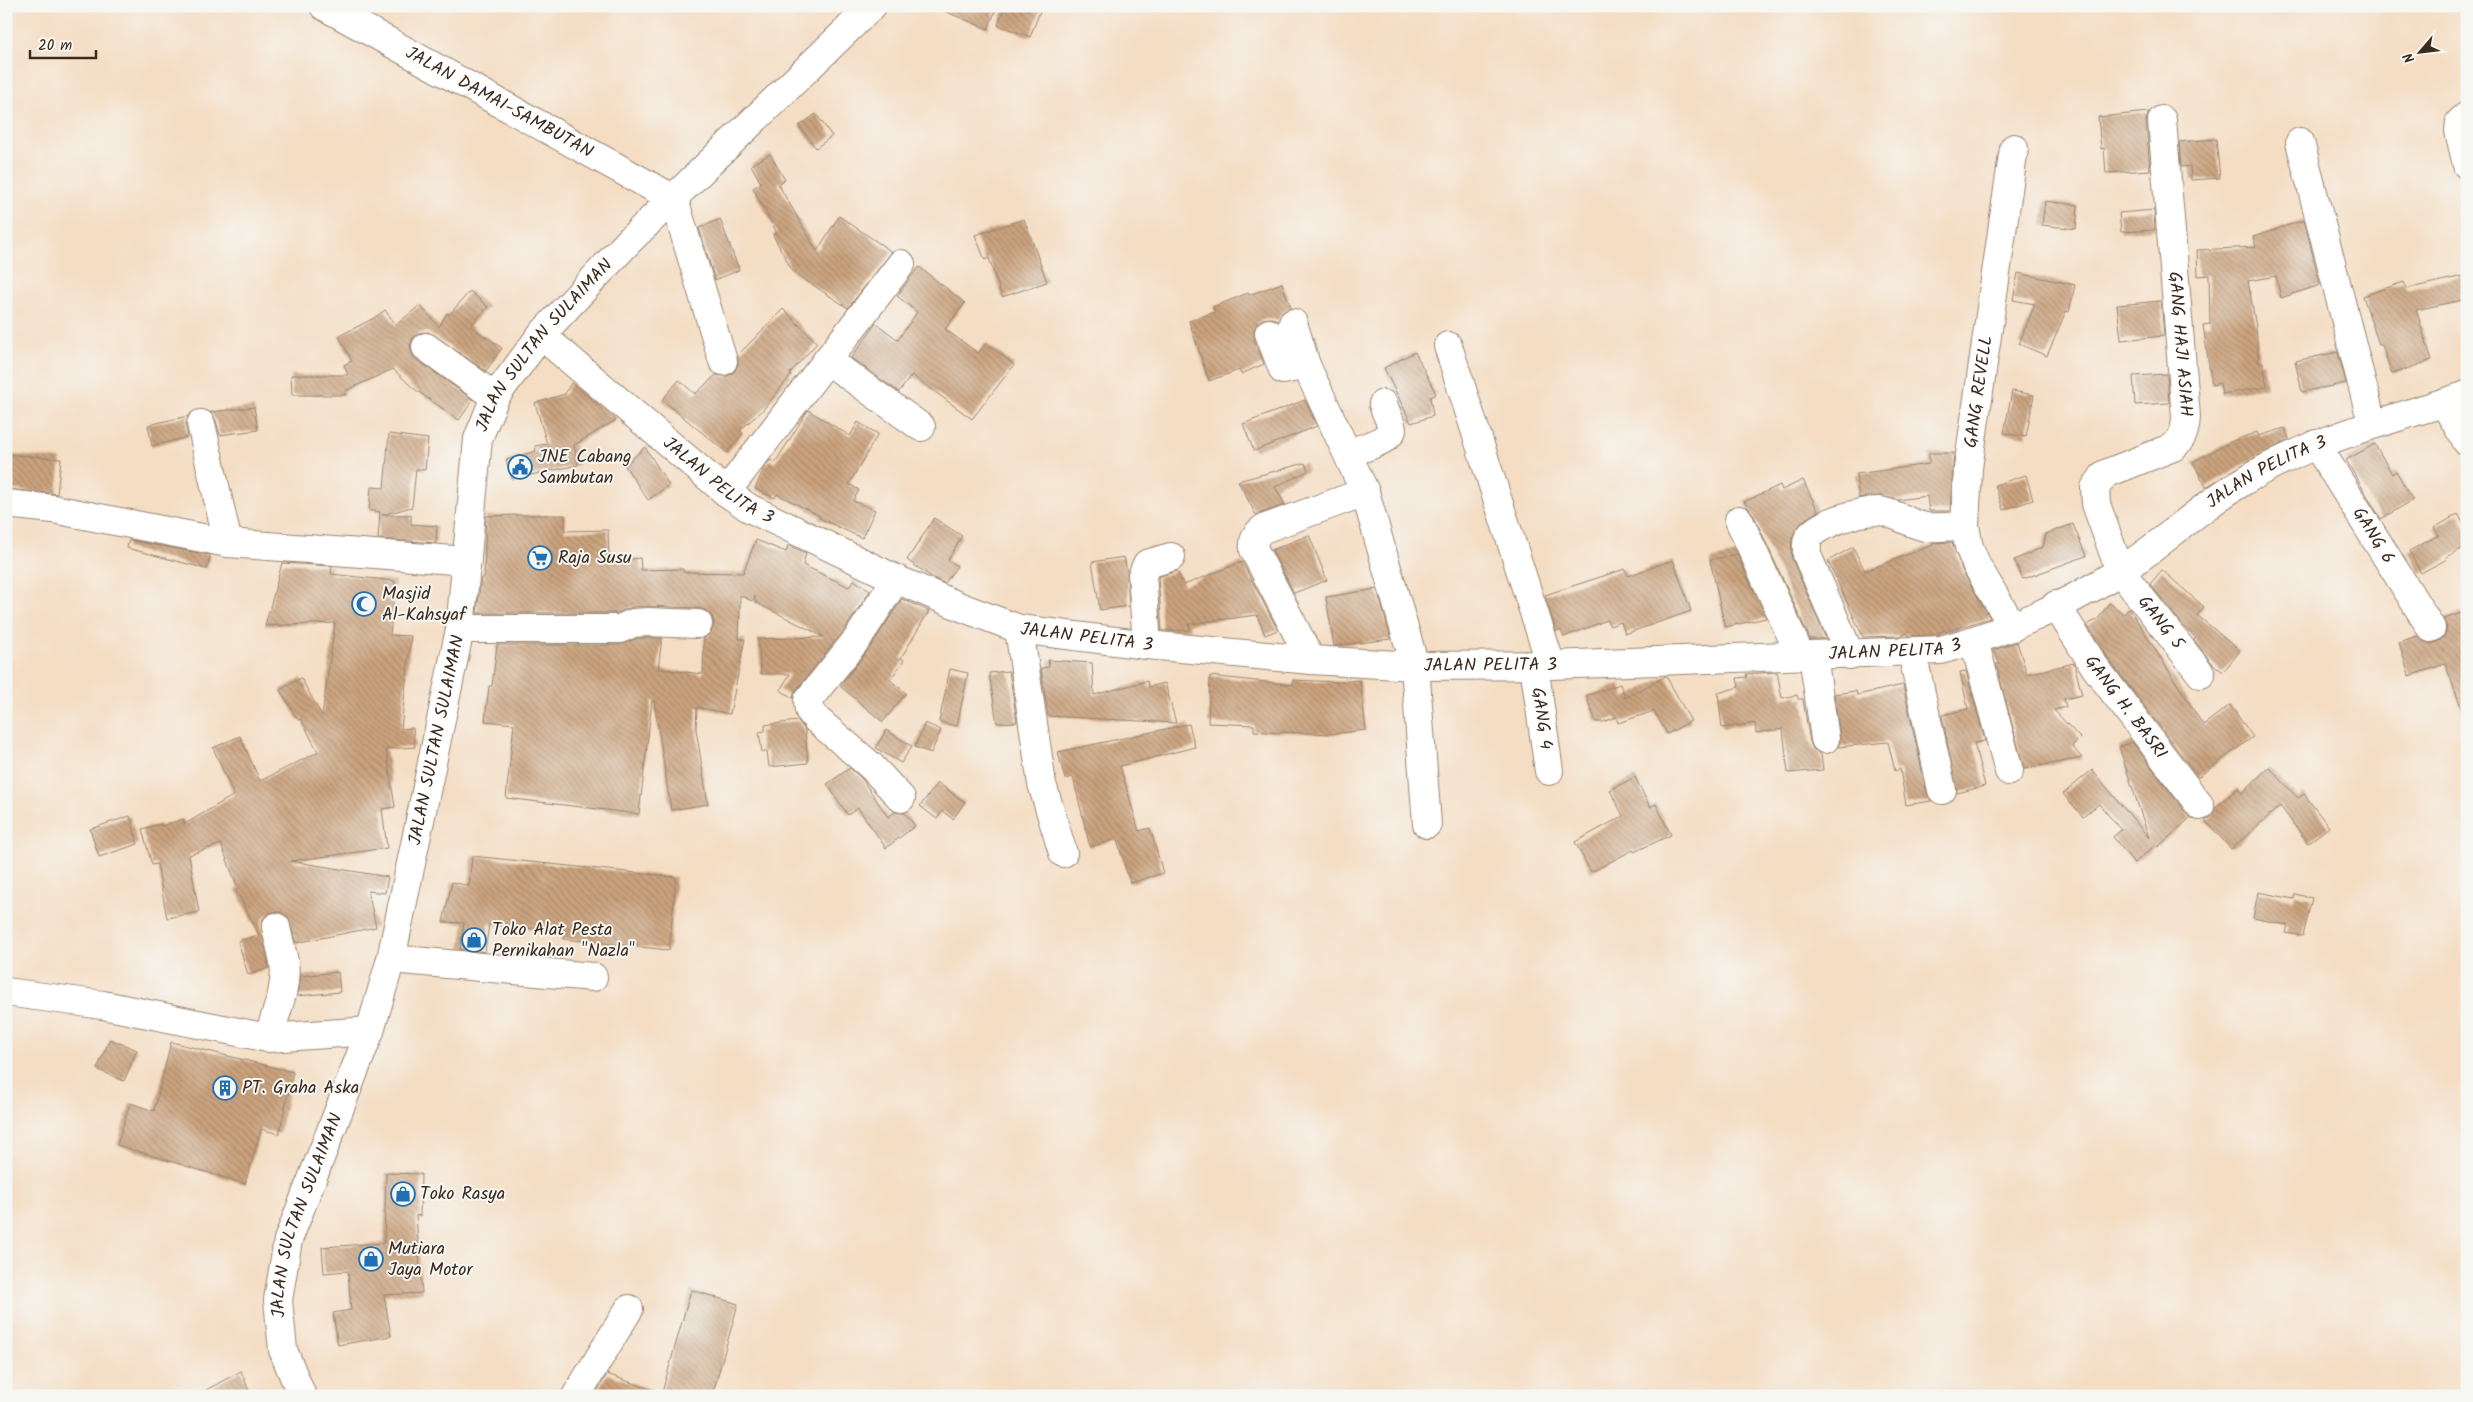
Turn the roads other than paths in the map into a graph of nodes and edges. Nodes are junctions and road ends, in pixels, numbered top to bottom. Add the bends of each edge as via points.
1 (324, 6) edge
2 (872, 6) edge
3 (2467, 116) edge
4 (2162, 120) dead end
5 (2300, 142) dead end
6 (2014, 148) dead end
7 (2467, 165) edge
8 (674, 199) junction
9 (901, 264) dead end
10 (1281, 328) dead end
11 (541, 335) junction
12 (1448, 346) dead end
13 (426, 347) dead end
14 (827, 360) junction
15 (723, 361) dead end
16 (495, 397) junction
17 (2455, 399) edge
18 (1383, 404) dead end
19 (2372, 423) junction
20 (201, 424) dead end
21 (920, 427) dead end
22 (2467, 442) edge
23 (2316, 444) junction
24 (1348, 453) junction
25 (726, 492) junction
26 (1365, 492) junction
27 (6, 504) edge
28 (1738, 520) dead end
29 (1965, 526) junction
30 (228, 543) junction
31 (1170, 557) dead end
32 (467, 561) junction
33 (2120, 571) junction
34 (896, 579) junction
35 (2056, 606) junction
36 (698, 624) dead end
37 (2013, 627) junction
38 (2431, 628) dead end
39 (460, 629) junction
40 (1018, 629) junction
41 (1974, 641) junction
42 (1147, 646) junction
43 (1912, 652) junction
44 (1806, 655) junction
45 (1850, 655) junction
46 (1311, 660) junction
47 (1542, 665) junction
48 (1415, 666) junction
49 (2201, 674) dead end
50 (1825, 739) dead end
51 (1549, 771) dead end
52 (2009, 771) dead end
53 (1942, 790) dead end
54 (901, 798) dead end
55 (2200, 806) dead end
56 (1427, 824) dead end
57 (1063, 853) dead end
58 (276, 927) dead end
59 (391, 958) junction
60 (593, 977) dead end
61 (6, 992) edge
62 (370, 1031) junction
63 (268, 1038) junction
64 (629, 1309) dead end
65 (302, 1396) edge
66 (576, 1396) edge

1 - 8 street, JALAN DAMAI-SAMBUTAN
2 - 8 street, JALAN SULTAN SULAIMAN
3 - 7 street via 2460,122 2459,131
4 - 33 street, GANG HAJI ASIAH via 2186,418 2182,440 2173,447 2105,474 2096,488 2096,504
5 - 19 street
6 - 29 street, GANG REVELL via 1968,468
8 - 11 street, JALAN SULTAN SULAIMAN via 629,241
8 - 15 street
9 - 14 street
10 - 24 street via 1306,365
11 - 16 street, JALAN SULTAN SULAIMAN
11 - 25 street, JALAN PELITA 3
12 - 47 street, GANG 4
13 - 16 street
14 - 21 street
14 - 25 street
16 - 32 street, JALAN SULTAN SULAIMAN via 478,439
17 - 19 street, JALAN PELITA 3
17 - 22 street
18 - 24 street via 1392,428 1391,434 1386,439
19 - 23 street, JALAN PELITA 3
20 - 30 street
23 - 33 street, JALAN PELITA 3 via 2239,484
23 - 38 street, GANG 6
24 - 26 street
25 - 34 street, JALAN PELITA 3 via 775,522
26 - 46 street via 1263,529 1253,542 1254,550
26 - 48 street
27 - 30 street via 53,509
28 - 44 street
29 - 37 street, GANG REVELL via 1977,566
29 - 45 street via 1924,527 1898,515 1878,511 1840,519 1813,532 1806,541 1807,555
30 - 32 street
31 - 42 street via 1148,564 1142,575
32 - 39 street, JALAN SULTAN SULAIMAN
33 - 35 street, JALAN PELITA 3
33 - 49 street, GANG 5
34 - 40 street, JALAN PELITA 3
34 - 54 street via 858,638 808,700 809,710 816,719 871,766
35 - 37 street, JALAN PELITA 3
35 - 55 street, GANG H. BASRI via 2095,667
36 - 39 street via 642,622 620,629
37 - 41 street, JALAN PELITA 3
39 - 59 street, JALAN SULTAN SULAIMAN
40 - 42 street, JALAN PELITA 3
40 - 57 street via 1042,784
41 - 43 street, JALAN PELITA 3 via 1941,650
41 - 52 street
42 - 46 street, JALAN PELITA 3
43 - 45 street, JALAN PELITA 3
43 - 53 street
44 - 45 street, JALAN PELITA 3
44 - 47 street, JALAN PELITA 3
44 - 50 street
46 - 48 street, JALAN PELITA 3
47 - 48 street, JALAN PELITA 3
47 - 51 street, GANG 4
48 - 56 street
58 - 63 street via 284,976
59 - 60 street
59 - 62 street, JALAN SULTAN SULAIMAN
61 - 63 street via 102,1005
62 - 63 street
62 - 65 street, JALAN SULTAN SULAIMAN via 288,1240 278,1300 283,1350
64 - 66 street

